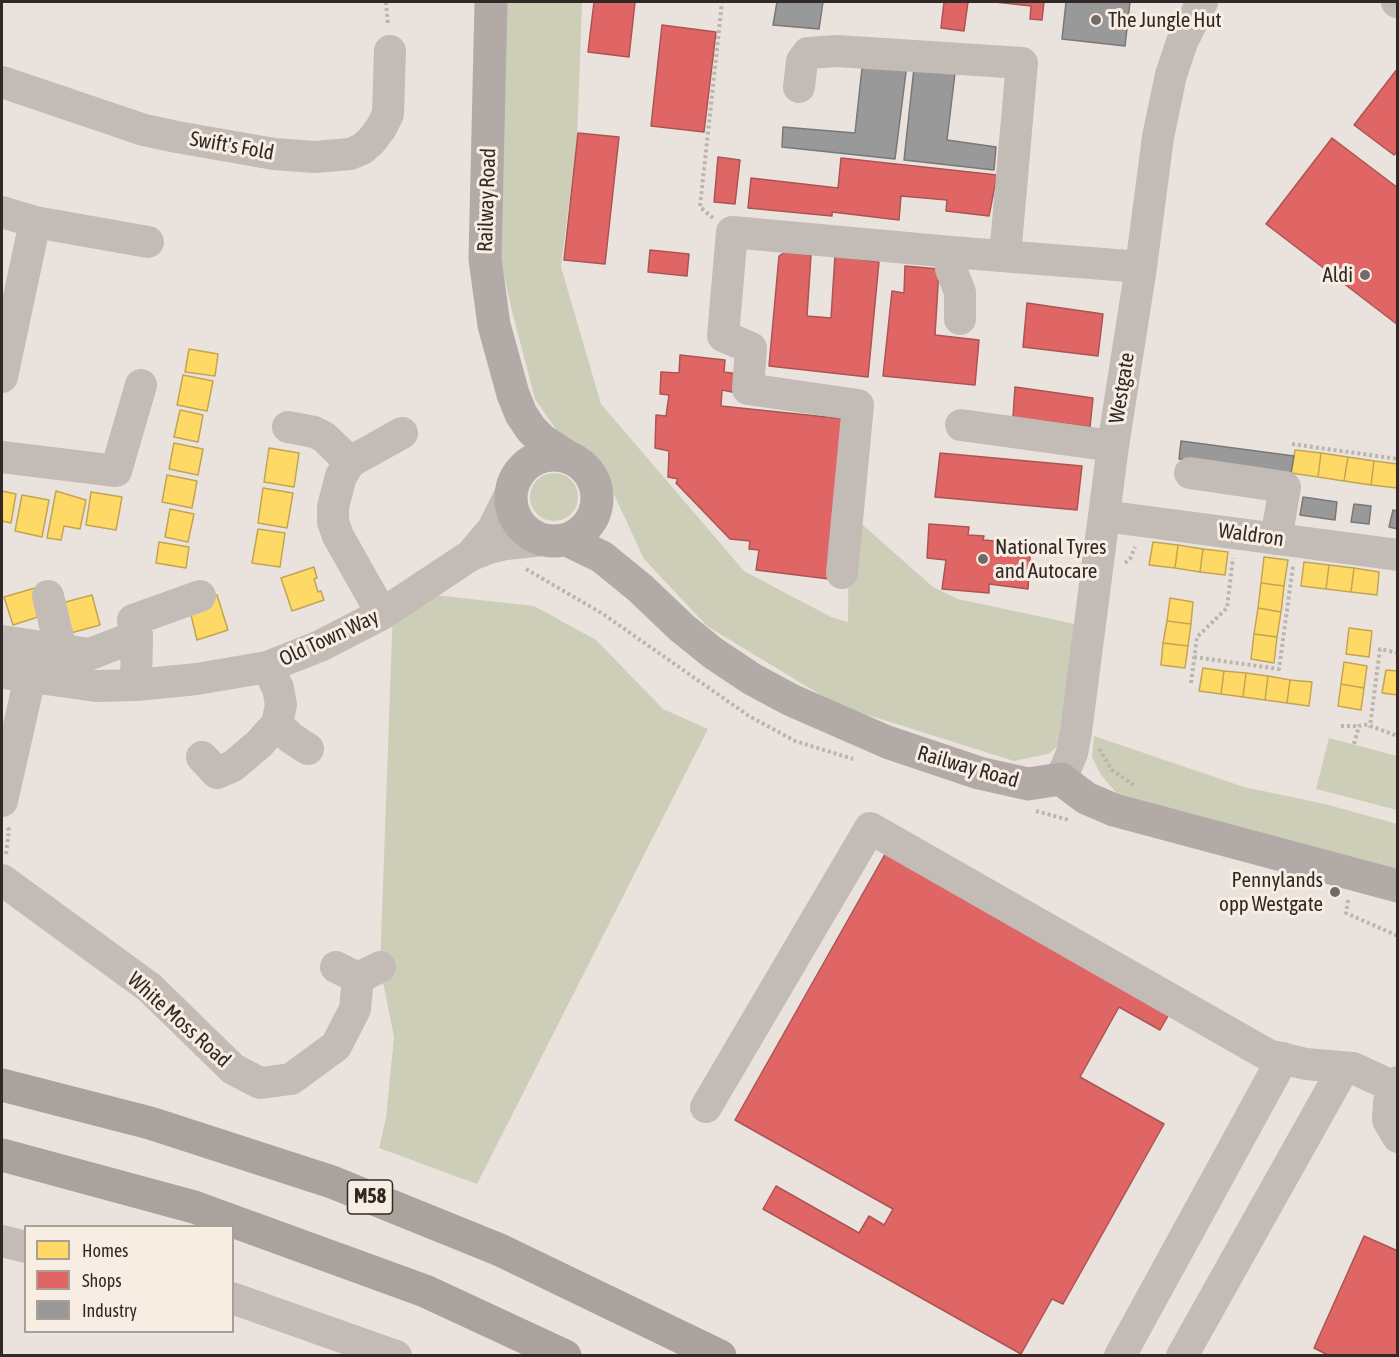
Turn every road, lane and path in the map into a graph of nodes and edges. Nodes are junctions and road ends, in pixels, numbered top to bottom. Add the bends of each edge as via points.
1 (491, 2) edge
2 (723, 2) edge
3 (1202, 2) edge
4 (390, 51) dead end
5 (2, 82) edge
6 (800, 87) dead end
7 (2, 212) edge
8 (35, 222) junction
9 (732, 232) junction
10 (148, 242) dead end
11 (951, 252) junction
12 (1005, 256) junction
13 (1141, 267) junction
14 (960, 319) dead end
15 (2, 377) edge
16 (141, 385) dead end
17 (513, 394) junction
18 (961, 425) dead end
19 (288, 427) dead end
20 (402, 433) dead end
21 (1292, 444) dead end
22 (1113, 446) junction
23 (2, 457) edge
24 (568, 457) junction
25 (1398, 459) edge
26 (350, 462) junction
27 (1190, 473) dead end
28 (513, 486) junction
29 (598, 502) junction
30 (1104, 516) junction
31 (1141, 520) junction
32 (1236, 533) junction
33 (555, 540) junction
34 (1286, 540) junction
35 (471, 555) junction
36 (1398, 555) edge
37 (1122, 566) dead end
38 (842, 573) dead end
39 (640, 588) junction
40 (48, 596) dead end
41 (200, 596) dead end
42 (382, 614) junction
43 (135, 628) junction
44 (2, 638) edge
45 (61, 650) junction
46 (1398, 653) edge
47 (1194, 657) junction
48 (267, 667) junction
49 (16, 675) edge
50 (1191, 683) dead end
51 (136, 685) junction
52 (277, 724) junction
53 (1370, 724) junction
54 (1341, 726) dead end
55 (1359, 726) junction
56 (1398, 736) edge
57 (1096, 740) dead end
58 (1354, 744) dead end
59 (308, 749) dead end
60 (212, 774) dead end
61 (1061, 779) junction
62 (1140, 788) dead end
63 (4, 812) edge
64 (3, 870) edge
65 (1398, 886) edge
66 (358, 971) dead end
67 (1283, 1058) junction
68 (1343, 1069) junction
69 (1396, 1084) edge
70 (2, 1085) edge
71 (706, 1107) dead end
72 (1398, 1137) edge
73 (2, 1155) edge
74 (2, 1241) edge
75 (24, 1246) edge
76 (234, 1299) edge
77 (396, 1356) edge
78 (565, 1356) edge
79 (720, 1356) edge
80 (1120, 1356) edge
81 (1182, 1356) edge

1 - 17 main road, Railway Road via 485,259 494,325
2 - 9 path via 700,207
3 - 13 street, Westgate via 1182,42 1164,105
4 - 5 street, Swift's Fold via 390,98 381,128 362,149 315,157 274,154 144,130
6 - 12 street via 802,60 808,53 837,51 1022,63
7 - 8 street
8 - 10 street
8 - 15 street
9 - 11 street
9 - 38 street via 723,336 751,348 748,389 858,405
11 - 12 street
11 - 14 street via 951,269 960,292
12 - 13 street
13 - 22 street, Westgate
16 - 23 street via 116,471
17 - 24 main road, Railway Road via 531,429
17 - 28 main road, Railway Road
18 - 22 street
19 - 26 street via 324,437
20 - 26 street
21 - 25 path
22 - 30 street, Westgate
24 - 28 main road via 544,456 532,461
24 - 29 main road via 590,474 597,487
26 - 42 street via 336,491 333,522
27 - 34 street via 1285,487
28 - 33 main road via 512,508 524,529
28 - 35 street, Old Town Way via 493,529
29 - 33 main road via 588,526 579,534
29 - 39 main road, Railway Road
30 - 31 street, Waldron
30 - 61 street, Westgate via 1076,732
31 - 32 street, Waldron
31 - 37 path via 1135,550
32 - 34 street, Waldron
32 - 47 path via 1227,608 1197,637
33 - 35 street, Old Town Way via 506,544
33 - 39 main road, Railway Road via 602,557
34 - 36 street, Waldron
34 - 47 path via 1279,669
35 - 42 street, Old Town Way
39 - 61 main road, Railway Road via 713,653 752,679 839,722 979,773 1028,784
40 - 45 street
41 - 43 street
42 - 48 street, Old Town Way via 320,646
43 - 45 street via 90,654
43 - 51 street
44 - 45 street
46 - 53 path via 1380,650
47 - 50 path
48 - 51 street, Old Town Way
48 - 52 street via 280,697
49 - 51 street, Old Town Way via 96,686
49 - 63 street
52 - 59 street
52 - 60 street via 233,766
53 - 55 path
53 - 56 path
54 - 55 path
55 - 58 path
57 - 62 path via 1112,770
61 - 65 main road via 1086,798 1114,810
63 - 64 path via 9,830
64 - 66 street, White Moss Road via 150,988 233,1069 260,1083 291,1079 336,1046 355,1009
67 - 68 street
67 - 71 street via 1268,1055 870,828
67 - 80 street
68 - 69 street via 1353,1068
68 - 81 street
69 - 72 street via 1388,1120
70 - 79 highway, M58 via 150,1124 332,1182 500,1250
73 - 78 highway via 194,1207 425,1291
74 - 75 street
76 - 77 street

